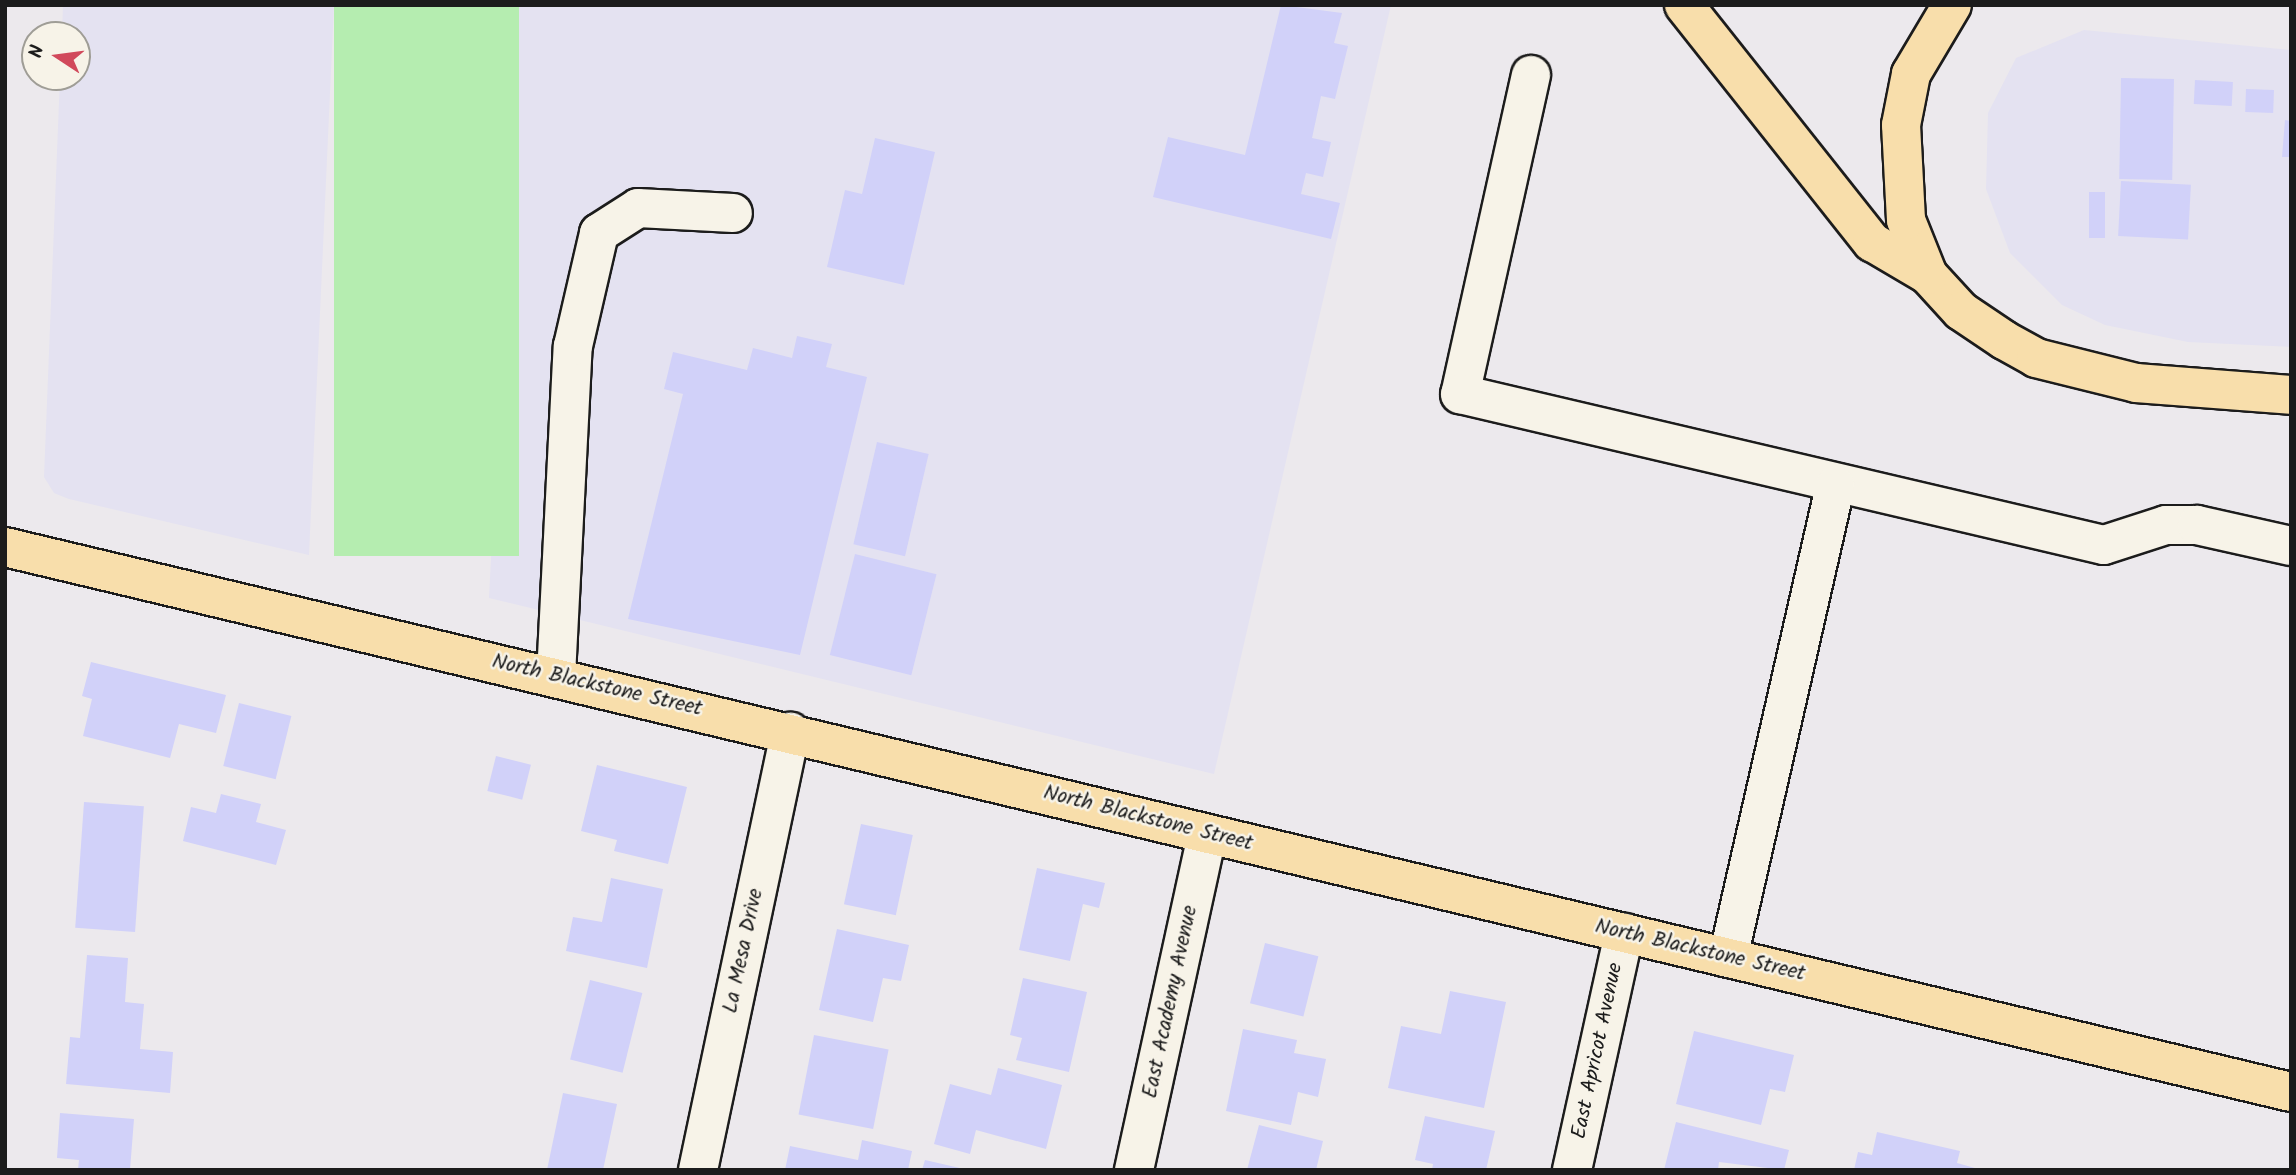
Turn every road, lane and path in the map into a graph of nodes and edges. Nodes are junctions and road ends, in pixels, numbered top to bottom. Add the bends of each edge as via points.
1 (1684, 5) edge
2 (1952, 5) edge
3 (1531, 75) dead end
4 (733, 213) dead end
5 (1927, 275) junction
6 (2291, 396) edge
7 (1835, 486) junction
8 (2291, 546) edge
9 (5, 547) edge
10 (556, 676) junction
11 (790, 732) junction
12 (1207, 834) junction
13 (1624, 933) junction
14 (1728, 958) junction
15 (2291, 1092) edge
16 (698, 1170) edge
17 (1134, 1170) edge
18 (1572, 1170) edge

1 - 5 main road via 1872,242
2 - 5 main road via 1911,74 1900,125 1906,220
3 - 7 street via 1460,394
4 - 10 street via 638,208 599,233 573,346
5 - 6 main road via 1961,312 2036,358 2136,383
7 - 8 street via 2104,545 2166,525 2197,524
7 - 14 street
9 - 10 main road, North Blackstone Street
10 - 11 main road, North Blackstone Street
11 - 12 main road, North Blackstone Street
11 - 16 street, La Mesa Drive
12 - 13 main road, North Blackstone Street
12 - 17 street, East Academy Avenue
13 - 14 main road, North Blackstone Street
13 - 18 street, East Apricot Avenue
14 - 15 main road, North Blackstone Street

